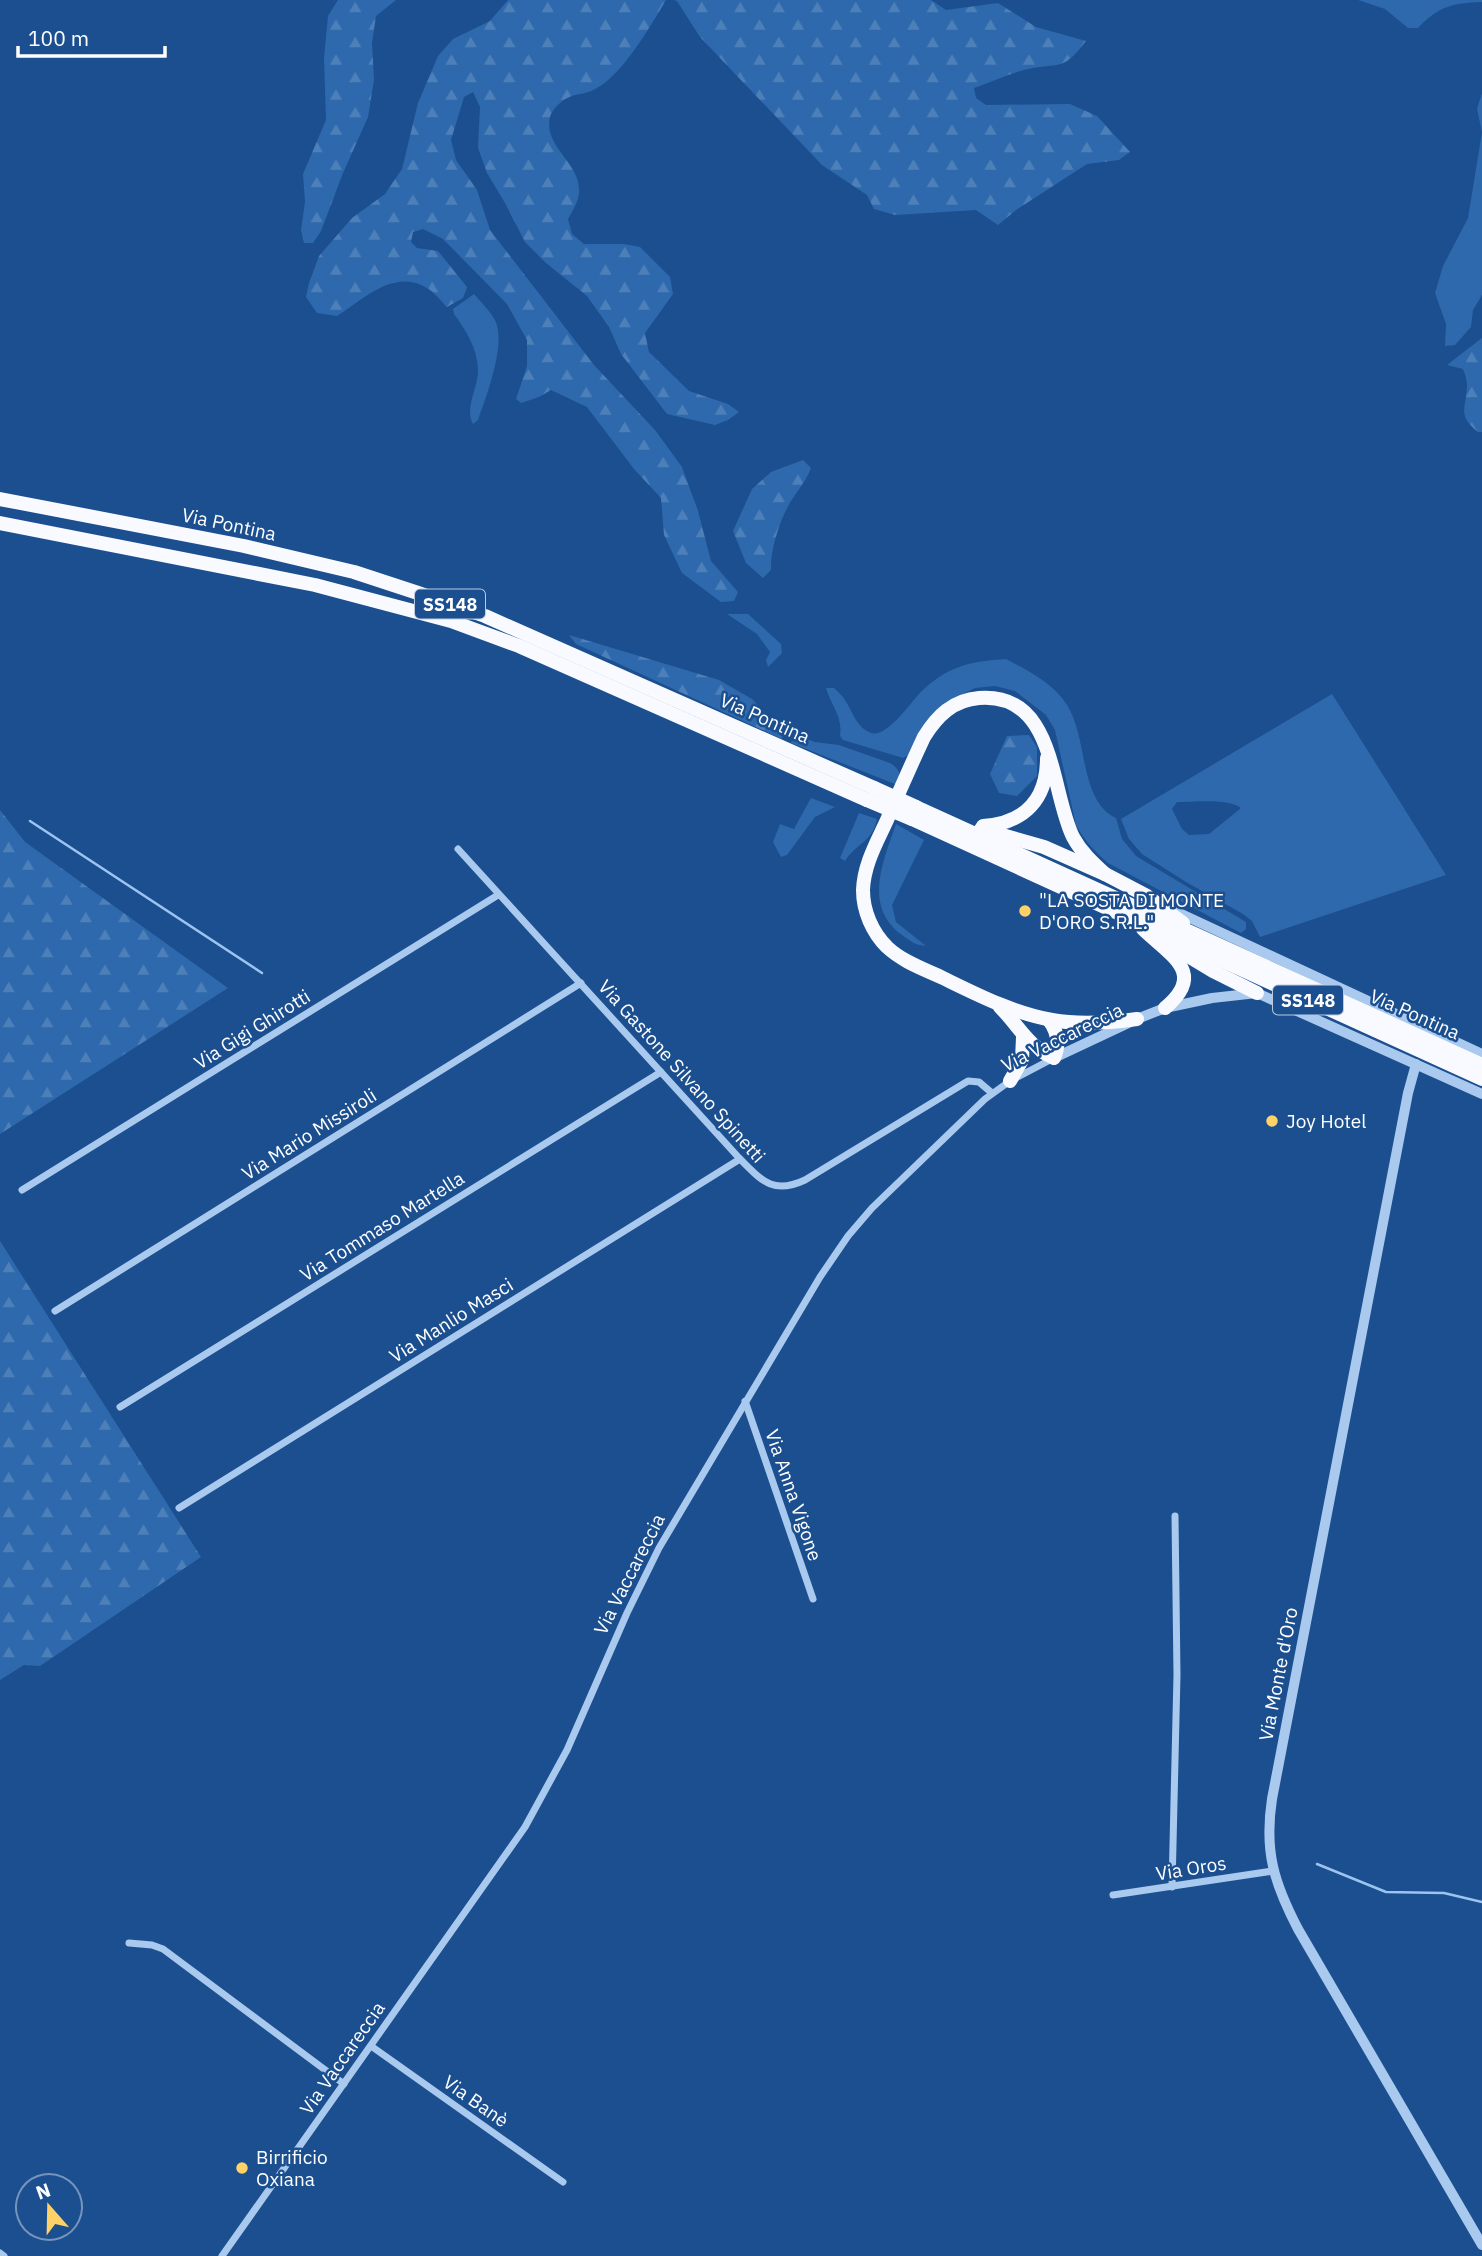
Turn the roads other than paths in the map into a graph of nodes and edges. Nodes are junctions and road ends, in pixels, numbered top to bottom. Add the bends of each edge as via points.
1 (0, 499) edge
2 (0, 523) edge
3 (1046, 746) junction
4 (871, 794) junction
5 (914, 813) junction
6 (973, 826) junction
7 (458, 849) dead end
8 (1105, 874) junction
9 (498, 895) junction
10 (1147, 896) junction
11 (1134, 921) junction
12 (1206, 940) junction
13 (581, 983) junction
14 (1257, 993) junction
15 (997, 1003) junction
16 (1165, 1008) junction
17 (1137, 1019) junction
18 (1049, 1020) junction
19 (1023, 1037) junction
20 (1482, 1054) edge
21 (1054, 1058) junction
22 (1416, 1064) junction
23 (1482, 1065) edge
24 (661, 1072) junction
25 (1482, 1079) edge
26 (1010, 1081) junction
27 (992, 1093) junction
28 (1482, 1094) edge
29 (740, 1159) junction
30 (22, 1190) dead end
31 (55, 1311) dead end
32 (745, 1401) junction
33 (120, 1406) dead end
34 (179, 1508) dead end
35 (1175, 1516) dead end
36 (813, 1599) dead end
37 (1273, 1871) junction
38 (1172, 1886) junction
39 (1113, 1895) dead end
40 (129, 1942) dead end
41 (371, 2046) junction
42 (344, 2084) junction
43 (563, 2182) dead end
44 (1482, 2245) edge
45 (222, 2256) edge

1 - 4 highway, Via Pontina / SS148 via 244,546 354,572 418,593 534,636
2 - 4 highway, Via Pontina / SS148 via 315,585 451,621
3 - 6 highway via 1044,785 1034,804 1007,822
3 - 8 highway via 1073,836
3 - 15 highway via 1032,721 1007,702 972,699 946,710 924,737 864,876 866,913 888,947 909,962
4 - 5 highway, Via Pontina / SS148, bridge
5 - 6 highway
5 - 11 highway, Via Pontina / SS148
5 - 12 highway, Via Pontina / SS148
6 - 8 highway via 1044,847
7 - 9 street, Via Gastone Silvano Spinetti
8 - 10 highway
9 - 13 street, Via Gastone Silvano Spinetti
9 - 30 street, Via Gigi Ghirotti
10 - 12 highway
10 - 20 street, Via Pontina
11 - 14 highway via 1203,966
11 - 16 highway via 1184,971 1183,988
11 - 25 highway, Via Pontina / SS148
12 - 23 highway, Via Pontina / SS148
13 - 24 street, Via Gastone Silvano Spinetti
13 - 31 street, Via Mario Missiroli
14 - 16 street, Via Vaccareccia
14 - 22 street
15 - 18 highway
15 - 19 highway
16 - 17 street, Via Vaccareccia
17 - 18 highway
17 - 21 street, Via Vaccareccia
18 - 21 highway via 1057,1038
19 - 21 highway
19 - 26 highway via 1022,1060
21 - 26 street, Via Vaccareccia
22 - 28 street
22 - 37 street, Via Monte d'Oro via 1272,1799 1268,1842
24 - 29 street, Via Gastone Silvano Spinetti
24 - 33 street, Via Tommaso Martella
26 - 27 street, Via Vaccareccia
27 - 29 street, Via Gastone Silvano Spinetti via 979,1082 967,1082 791,1185 765,1183
27 - 32 street, Via Vaccareccia via 880,1199 848,1236
29 - 34 street, Via Manlio Masci
32 - 36 street, Via Anna Vigone
32 - 41 street, Via Vaccareccia via 645,1575 532,1816
35 - 38 street
37 - 38 street, Via Oros
37 - 44 street, Via Monte d'Oro via 1298,1929
38 - 39 street, Via Oros
40 - 42 street via 164,1950
41 - 42 street, Via Vaccareccia
41 - 43 street, Via Banè
42 - 45 street, Via Vaccareccia

